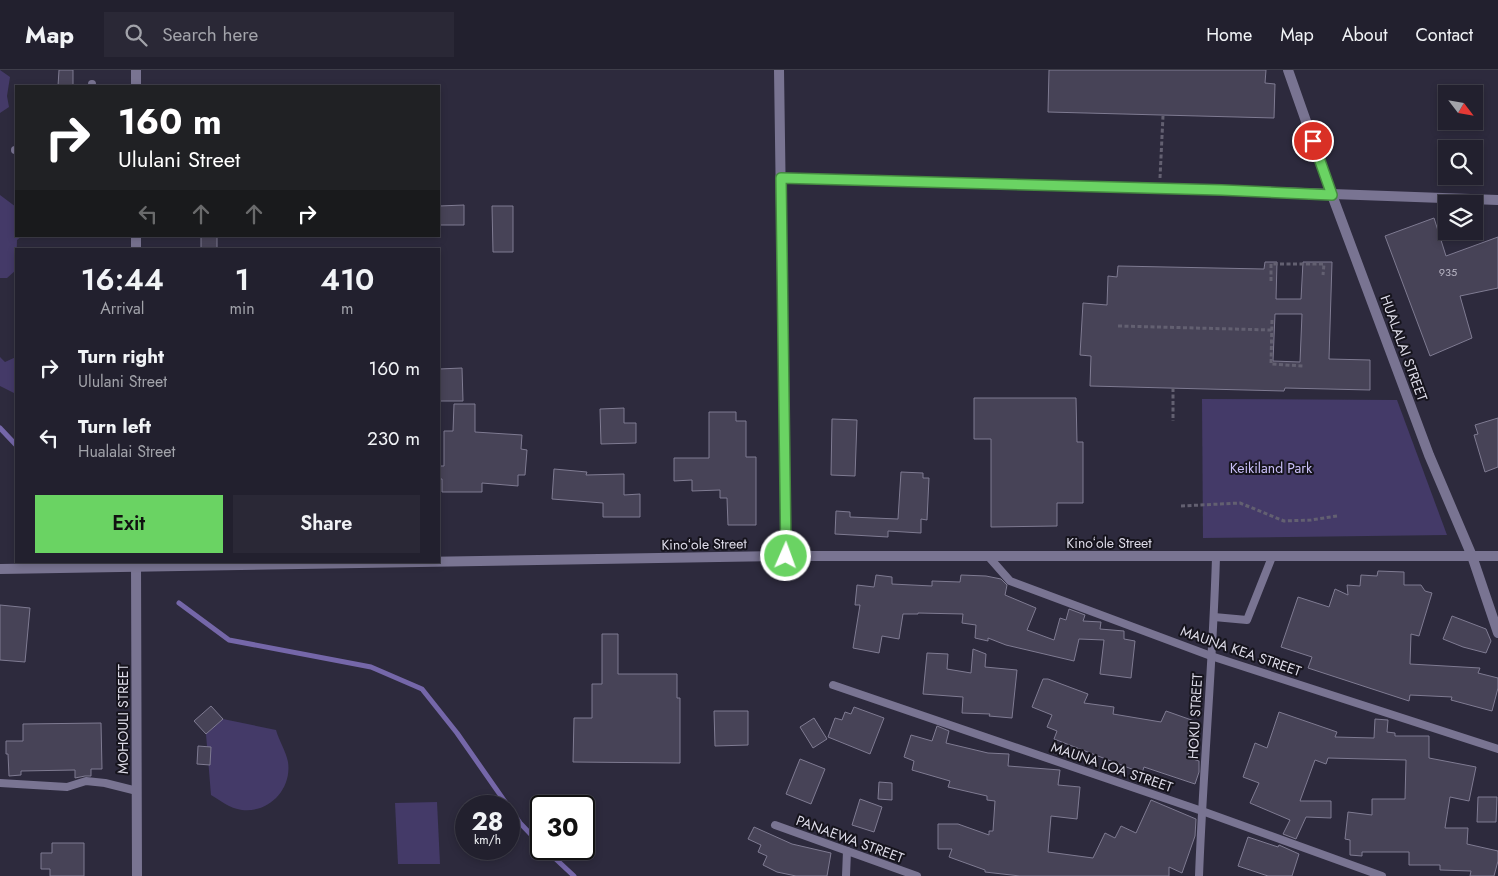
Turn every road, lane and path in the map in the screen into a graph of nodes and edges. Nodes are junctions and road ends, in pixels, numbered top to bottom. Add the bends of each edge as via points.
1 (136, 70) edge
2 (779, 70) edge
3 (1288, 70) edge
4 (136, 85) edge
5 (1163, 116) dead end
6 (781, 178) junction
7 (1159, 188) junction
8 (1332, 195) junction
9 (1498, 200) edge
10 (1324, 275) dead end
11 (1271, 281) dead end
12 (1272, 320) dead end
13 (1118, 326) dead end
14 (1272, 330) junction
15 (1304, 366) dead end
16 (1173, 388) dead end
17 (1173, 421) dead end
18 (1181, 506) dead end
19 (1337, 516) dead end
20 (786, 556) junction
21 (988, 556) junction
22 (1472, 556) junction
23 (1498, 556) edge
24 (1216, 557) junction
25 (1272, 557) junction
26 (440, 560) edge
27 (217, 563) edge
28 (136, 564) edge
29 (0, 569) edge
30 (1214, 617) junction
31 (1498, 633) edge
32 (1210, 656) junction
33 (833, 685) dead end
34 (1498, 749) edge
35 (0, 782) edge
36 (137, 791) junction
37 (1202, 811) junction
38 (775, 825) dead end
39 (847, 851) junction
40 (137, 876) edge
41 (846, 876) edge
42 (917, 876) edge
43 (1199, 876) edge
44 (1382, 876) edge

1 - 4 street
2 - 6 street
3 - 8 street, HUALALAI STREET
5 - 7 path
6 - 7 street
6 - 20 street
7 - 8 street
8 - 9 street
8 - 22 street, HUALALAI STREET via 1429,455
10 - 11 path via 1324,264 1271,264
12 - 14 path
13 - 14 path
14 - 15 path via 1271,364
16 - 17 path
18 - 19 path via 1240,503 1284,521
20 - 21 street, Kinoʻole Street
20 - 26 street, Kinoʻole Street
21 - 24 street, Kinoʻole Street
21 - 32 lane, MAUNA KEA STREET via 1010,581
22 - 23 street, Kinoʻole Street
22 - 25 street, Kinoʻole Street
22 - 31 street, HUALALAI STREET
24 - 25 street, Kinoʻole Street
24 - 30 lane, HOKU STREET
25 - 30 lane via 1247,620
27 - 28 street, Kinoʻole Street
28 - 29 street, Kinoʻole Street
28 - 36 street, MOHOULI STREET
30 - 32 lane, HOKU STREET
32 - 34 lane, MAUNA KEA STREET
32 - 37 lane, HOKU STREET
33 - 37 lane, MAUNA LOA STREET
35 - 36 lane via 67,787 86,781
36 - 40 street, MOHOULI STREET
37 - 43 lane, HOKU STREET
37 - 44 lane, MAUNA LOA STREET
38 - 39 lane, PANAEWA STREET
39 - 41 lane
39 - 42 lane, PANAEWA STREET

